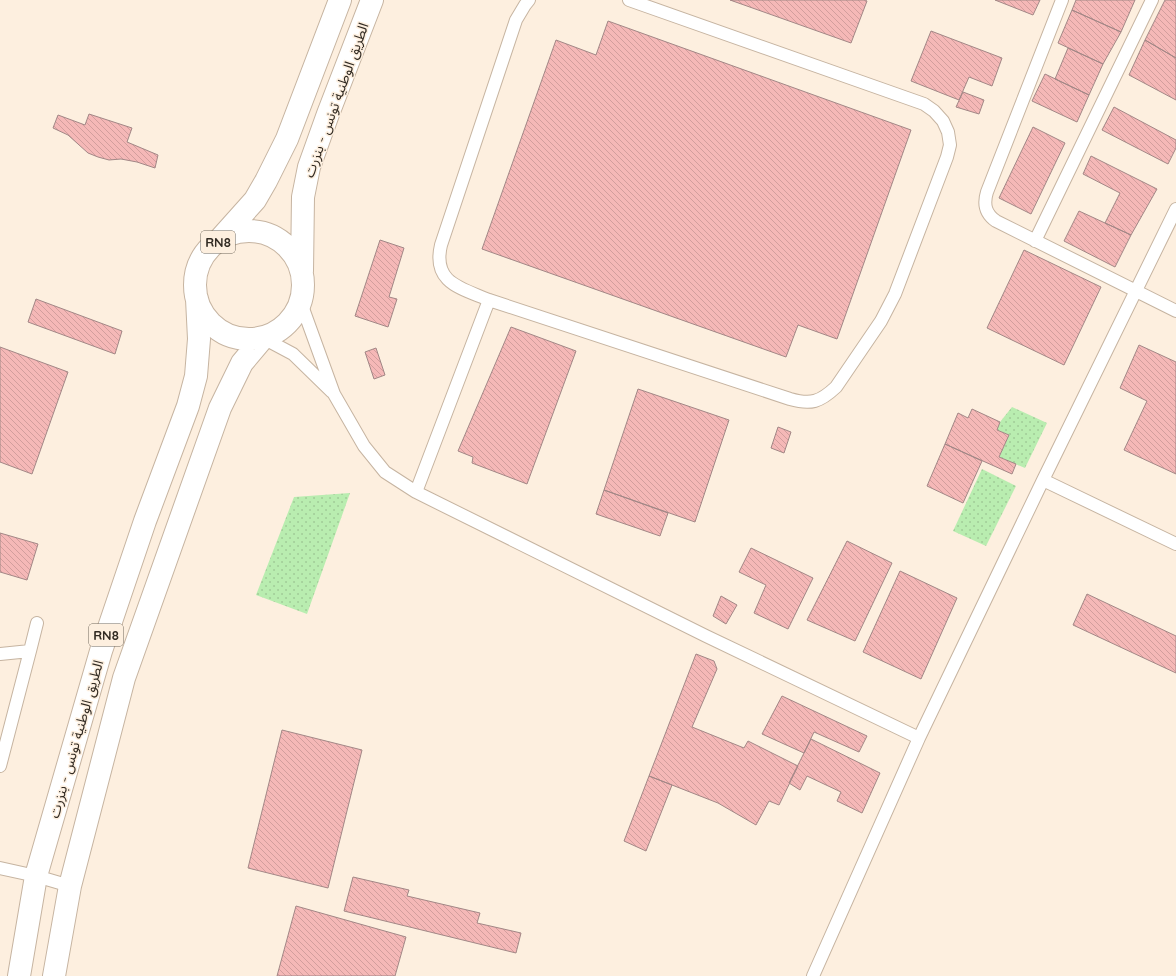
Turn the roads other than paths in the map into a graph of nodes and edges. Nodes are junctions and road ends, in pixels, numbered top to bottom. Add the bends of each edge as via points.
1 (340, 0) edge
2 (372, 0) edge
3 (529, 0) edge
4 (629, 0) edge
5 (1062, 0) edge
6 (1152, 0) edge
7 (1176, 209) edge
8 (219, 240) junction
9 (1035, 241) junction
10 (302, 272) junction
11 (1136, 290) junction
12 (197, 299) junction
13 (489, 300) junction
14 (301, 303) junction
15 (1176, 311) edge
16 (263, 338) junction
17 (334, 394) junction
18 (1043, 480) junction
19 (416, 492) junction
20 (1176, 544) edge
21 (37, 624) dead end
22 (30, 651) junction
23 (0, 654) edge
24 (919, 738) junction
25 (0, 766) edge
26 (0, 868) edge
27 (36, 876) junction
28 (70, 886) junction
29 (19, 976) edge
30 (54, 976) edge
31 (813, 976) edge

1 - 8 main road, RN8 via 287,139 266,181 255,200
2 - 10 main road, الطريق الوطنية تونس - بنزرت / RN8 via 309,166 303,197
3 - 13 lane via 516,20 439,256 444,276 451,283
4 - 13 lane via 924,104 934,111 943,121 950,145 895,294 881,321 836,387 827,396 815,401 802,402
5 - 9 lane via 985,199 987,212 991,217
6 - 9 lane
7 - 11 lane
8 - 10 main road, RN8 via 247,231 266,234 282,242 294,255
8 - 12 main road, RN8 via 199,264 195,283
9 - 11 lane
10 - 14 main road, RN8
11 - 15 lane
11 - 18 lane
12 - 16 main road, RN8 via 212,325 228,335 246,340
12 - 27 main road, الطريق الوطنية تونس - بنزرت / RN8 via 199,339 196,376 188,406 145,520 101,651
13 - 19 lane
14 - 16 main road, RN8 via 294,317 281,329
14 - 17 lane
16 - 17 lane via 293,354
16 - 28 main road, RN8 via 242,362 220,408 127,670
17 - 19 lane via 364,446 385,472
18 - 20 lane
18 - 24 lane
19 - 24 lane
21 - 22 lane
22 - 23 lane
22 - 25 lane
24 - 31 lane
26 - 27 lane
27 - 28 lane
27 - 29 main road, الطريق الوطنية تونس - بنزرت / RN8
28 - 30 main road, RN8

